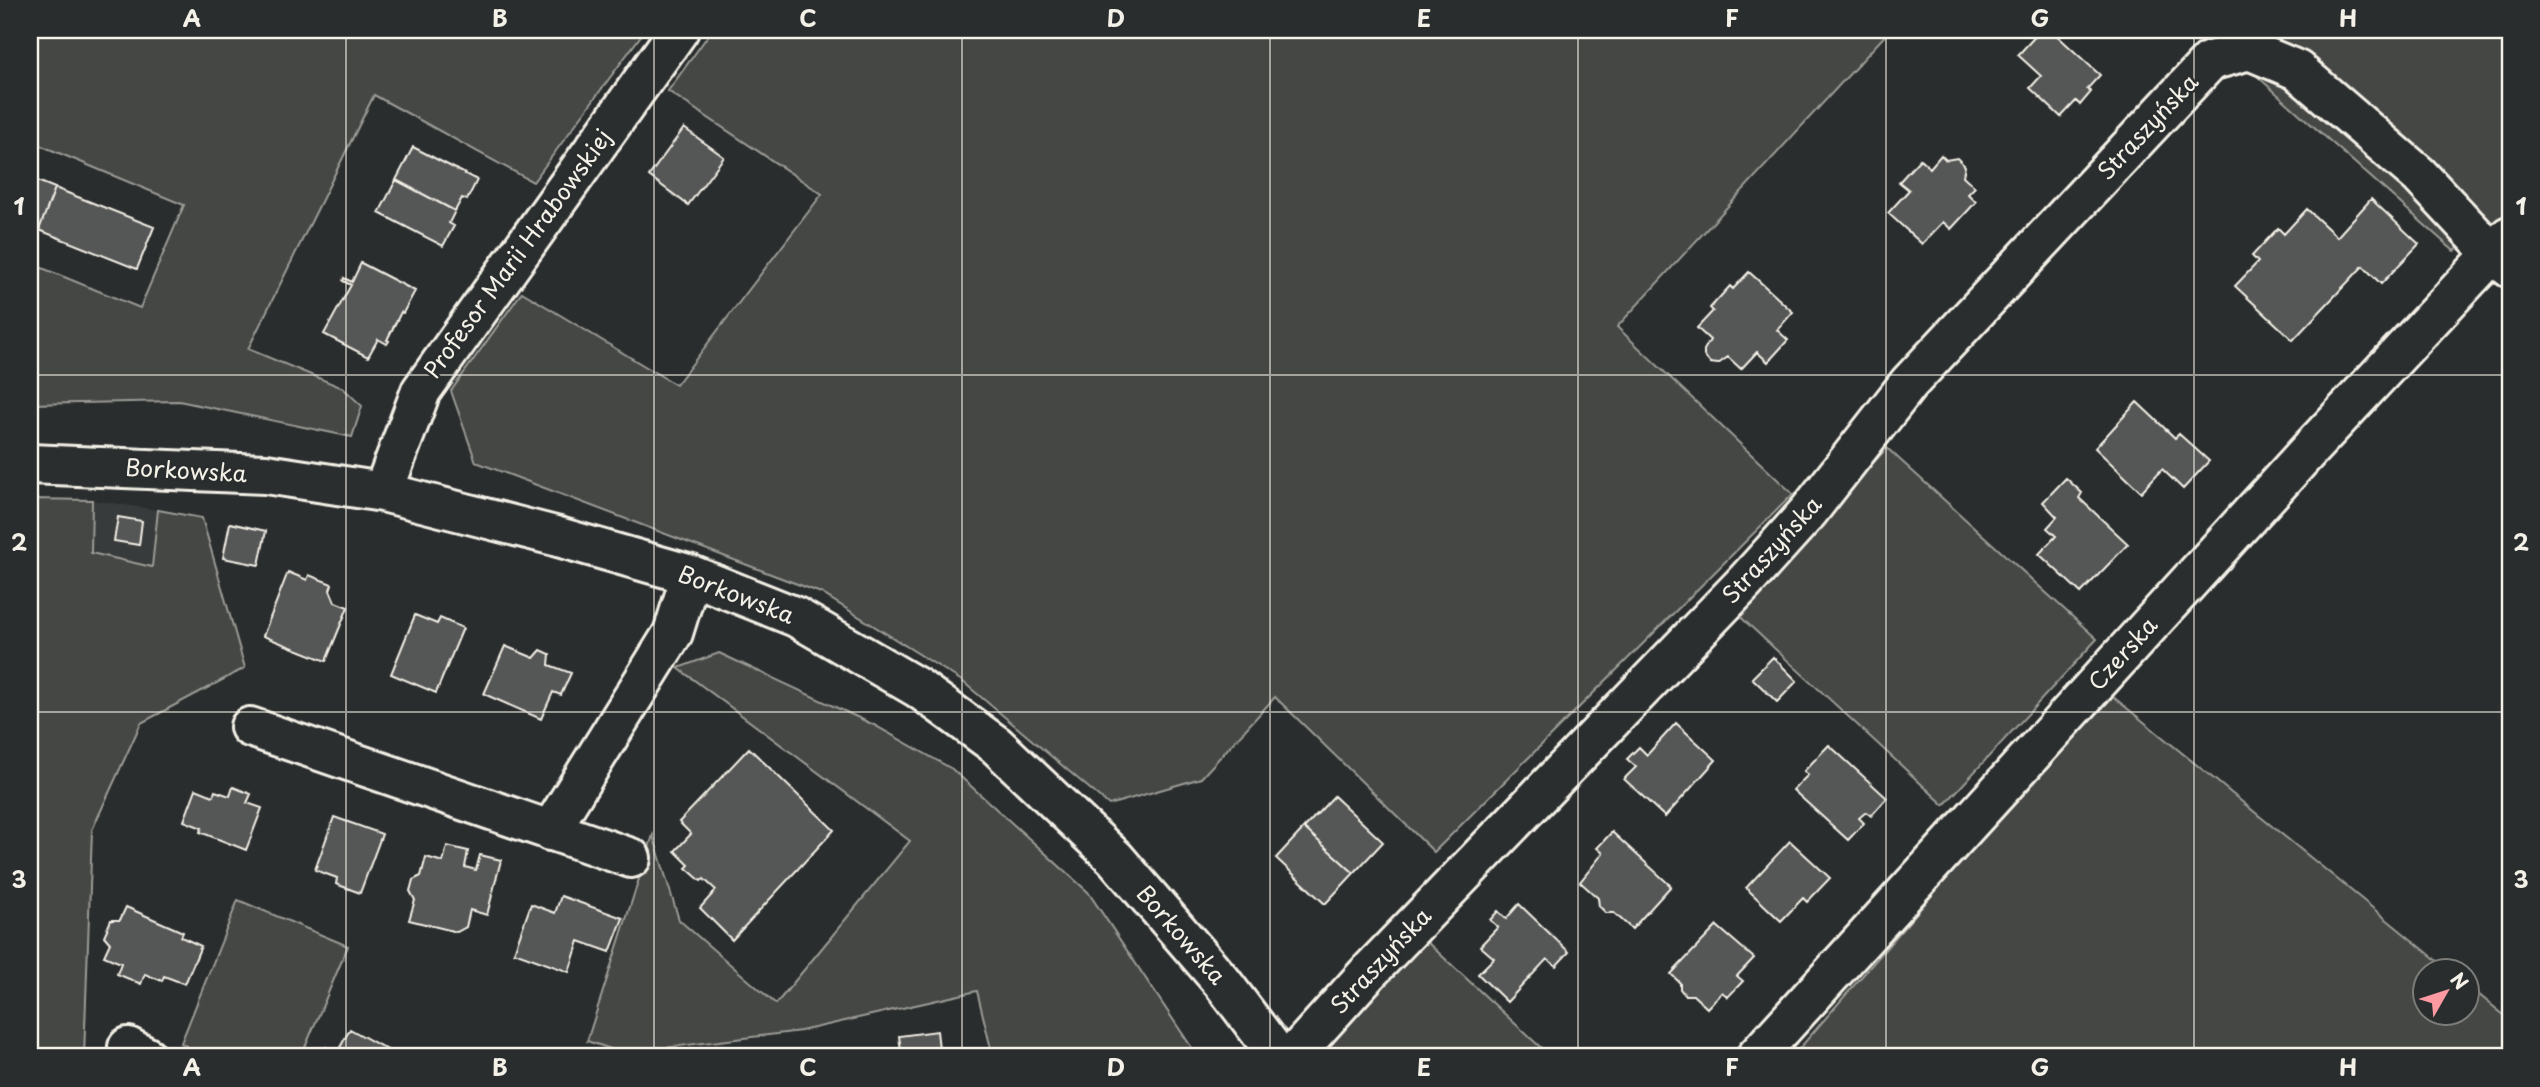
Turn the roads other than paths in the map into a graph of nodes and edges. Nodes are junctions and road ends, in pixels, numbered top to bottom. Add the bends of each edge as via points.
1 (679, 30) edge
2 (2504, 252) edge
3 (30, 464) edge
4 (383, 492) junction
5 (691, 575) junction
6 (250, 727) dead end
7 (550, 831) junction
8 (631, 858) dead end
9 (1279, 1057) edge
10 (1292, 1057) edge
11 (1756, 1057) edge

1 - 4 street, Profesor Marii Hrabowskiej via 421,391
2 - 10 street, Straszyńska via 2297,70 2249,50 2210,61 1909,383 1809,511 1745,582
2 - 11 street, Czerska via 2318,440
3 - 4 street, Borkowska via 266,474
4 - 5 street, Borkowska
5 - 7 street via 673,633
5 - 9 street, Borkowska via 796,617 919,688 996,744 1115,858 1223,983
6 - 7 street
7 - 8 street

